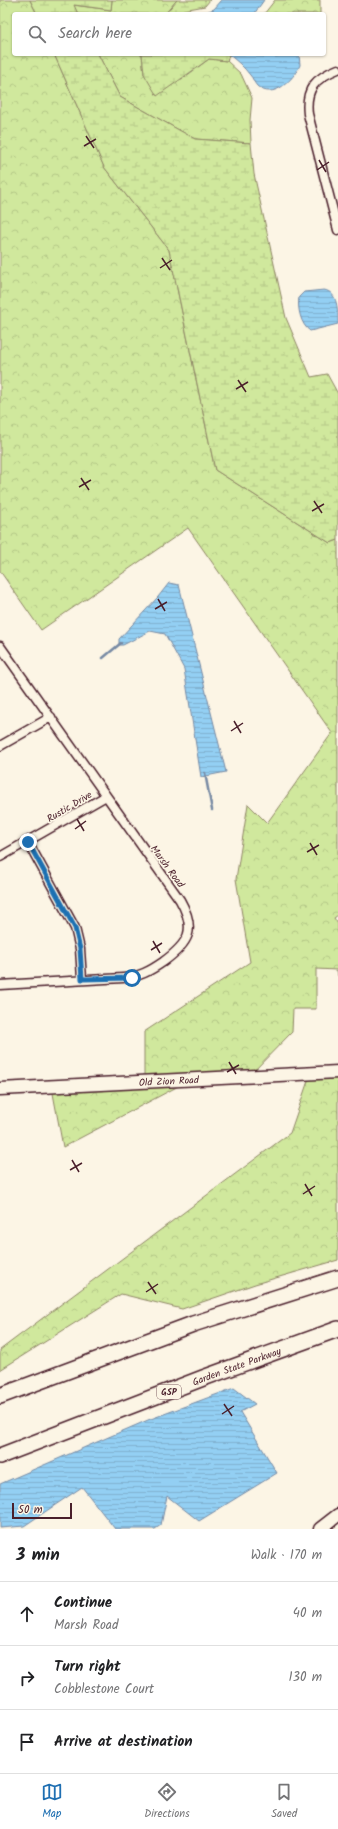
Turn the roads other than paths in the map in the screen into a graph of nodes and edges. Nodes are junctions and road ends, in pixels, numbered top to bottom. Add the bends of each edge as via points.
1 (338, 69) edge
2 (338, 230) edge
3 (0, 646) edge
4 (51, 717) junction
5 (0, 746) edge
6 (106, 796) junction
7 (28, 842) junction
8 (0, 857) edge
9 (82, 979) junction
10 (0, 985) edge
11 (338, 1072) edge
12 (0, 1089) edge
13 (338, 1278) edge
14 (338, 1329) edge
15 (0, 1396) edge
16 (0, 1456) edge
17 (338, 1515) edge
18 (320, 1529) edge

1 - 2 street via 324,74 317,81 310,90 307,102
3 - 4 street, Marsh Road
4 - 5 street
4 - 6 street, Marsh Road
6 - 7 street, Rustic Drive
6 - 9 street, Marsh Road via 180,900 189,919 189,930 182,947 146,973 132,978
7 - 8 street, Rustic Drive
7 - 9 street via 75,928 80,949
9 - 10 street, Marsh Road
11 - 12 street, Old Zion Road
13 - 15 highway via 193,1324
14 - 16 highway, Garden State Parkway / GSP
17 - 18 street

